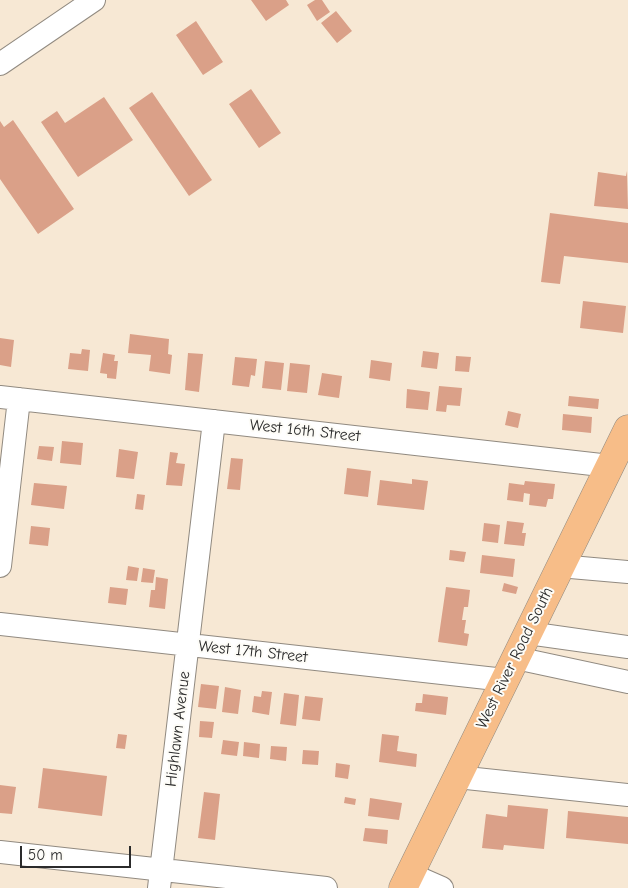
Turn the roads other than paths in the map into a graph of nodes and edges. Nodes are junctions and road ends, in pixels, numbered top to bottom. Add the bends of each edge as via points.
1 (94, 0) edge
2 (0, 64) edge
3 (10, 398) edge
4 (214, 421) junction
5 (628, 429) edge
6 (610, 466) junction
7 (0, 566) edge
8 (559, 566) junction
9 (628, 572) edge
10 (0, 624) edge
11 (528, 633) junction
12 (188, 645) junction
13 (628, 647) edge
14 (511, 669) junction
15 (628, 682) edge
16 (457, 777) junction
17 (628, 796) edge
18 (0, 852) edge
19 (160, 879) edge
20 (407, 881) edge
21 (326, 888) edge
22 (442, 888) edge

1 - 2 street
3 - 4 street, West 16th Street
3 - 7 street
4 - 6 street, West 16th Street
4 - 12 street, Highlawn Avenue
5 - 6 main road, West River Road South
6 - 8 main road, West River Road South
8 - 9 street
8 - 11 main road, West River Road South
10 - 12 street, West 17th Street
11 - 13 street
11 - 14 main road, West River Road South
12 - 14 street, West 17th Street
12 - 19 street, Highlawn Avenue
14 - 15 street, West 17th Street
14 - 16 main road, West River Road South
16 - 17 street
16 - 20 main road, West River Road South
18 - 19 street
19 - 21 street
20 - 22 street

